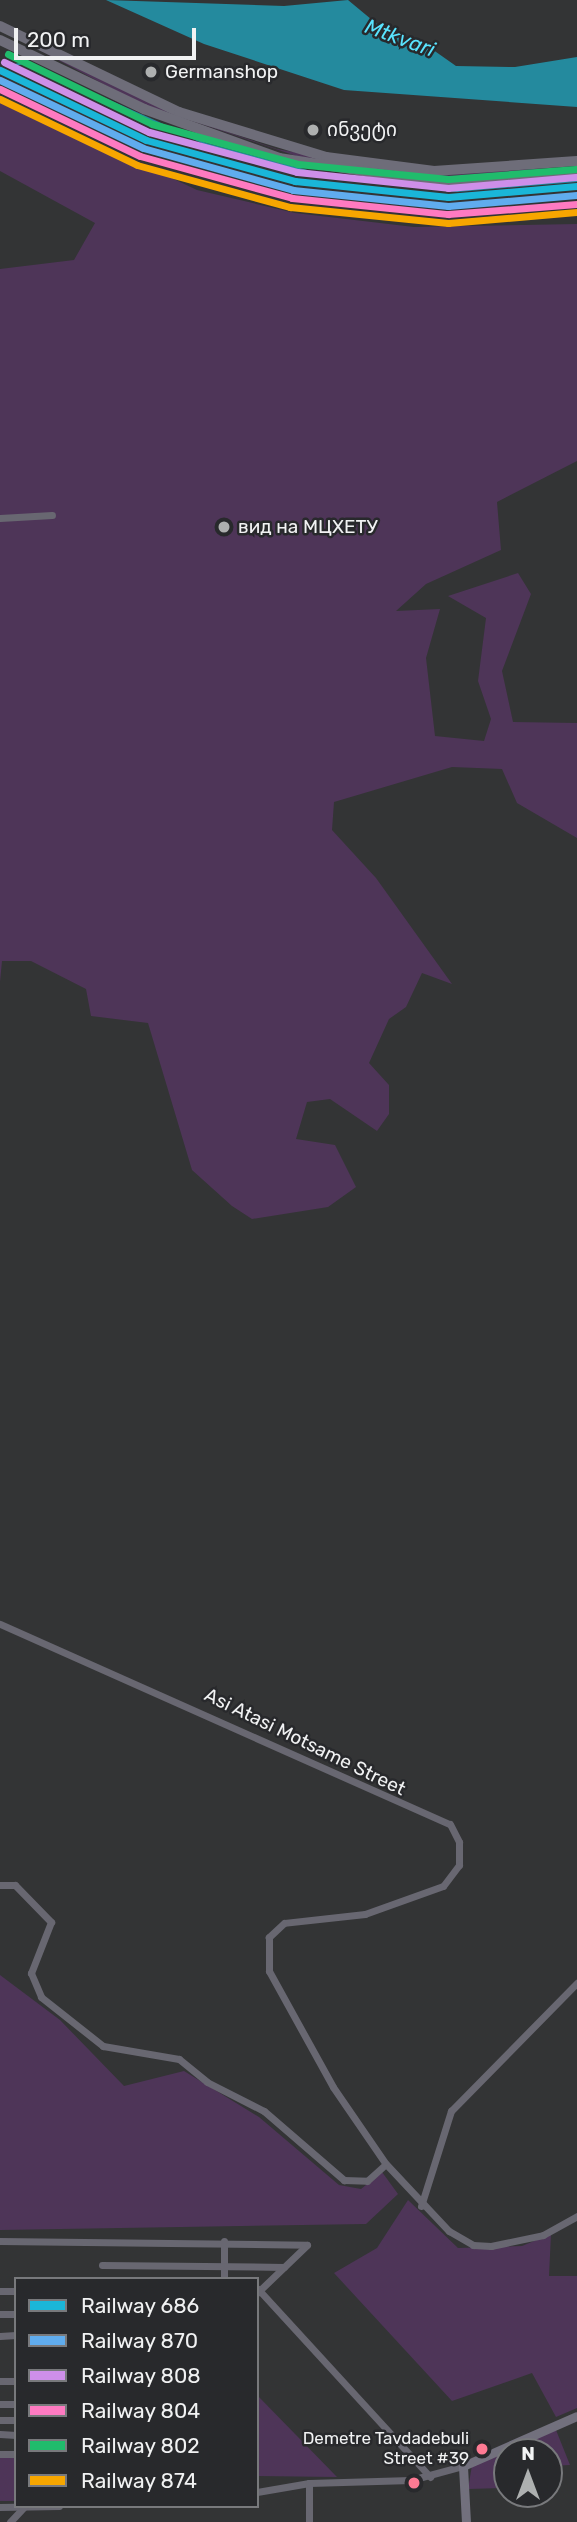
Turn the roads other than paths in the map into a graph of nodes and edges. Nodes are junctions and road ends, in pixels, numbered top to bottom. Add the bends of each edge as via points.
1 (0, 26) edge
2 (3, 43) edge
3 (577, 161) edge
4 (577, 173) edge
5 (52, 515) dead end
6 (0, 518) edge
7 (0, 1624) edge
8 (0, 1885) edge
9 (577, 1983) edge
10 (386, 2164) junction
11 (421, 2206) junction
12 (577, 2216) edge
13 (0, 2241) edge
14 (224, 2241) junction
15 (102, 2265) dead end
16 (224, 2265) junction
17 (284, 2267) junction
18 (224, 2277) edge
19 (259, 2290) edge
20 (577, 2416) edge
21 (463, 2466) junction
22 (430, 2477) junction
23 (309, 2483) junction
24 (259, 2493) edge
25 (23, 2508) edge
26 (10, 2522) edge
27 (309, 2522) edge
28 (466, 2522) edge

1 - 3 highway via 170,108 326,158 434,171
2 - 4 highway via 144,109 292,161 446,184
5 - 6 street
7 - 10 street, Asi Atasi Motsame Street via 450,1824 459,1842 459,1865 443,1886 365,1914 296,1918 274,1930 267,1945 269,1971 284,2001
8 - 10 street via 23,1891 51,1923 51,1937 31,1973 36,1988 103,2046 179,2059 208,2082 264,2111 344,2180 367,2181
9 - 11 street via 451,2111
10 - 11 street, Asi Atasi Motsame Street
11 - 12 street, Asi Atasi Motsame Street via 473,2245 542,2235
13 - 14 street
14 - 16 street
14 - 17 street via 307,2245
15 - 16 street
16 - 17 street
16 - 18 street
17 - 19 street
19 - 22 street
20 - 21 main road
21 - 22 street
21 - 28 main road
22 - 23 street
23 - 24 street
23 - 27 street
25 - 26 street

